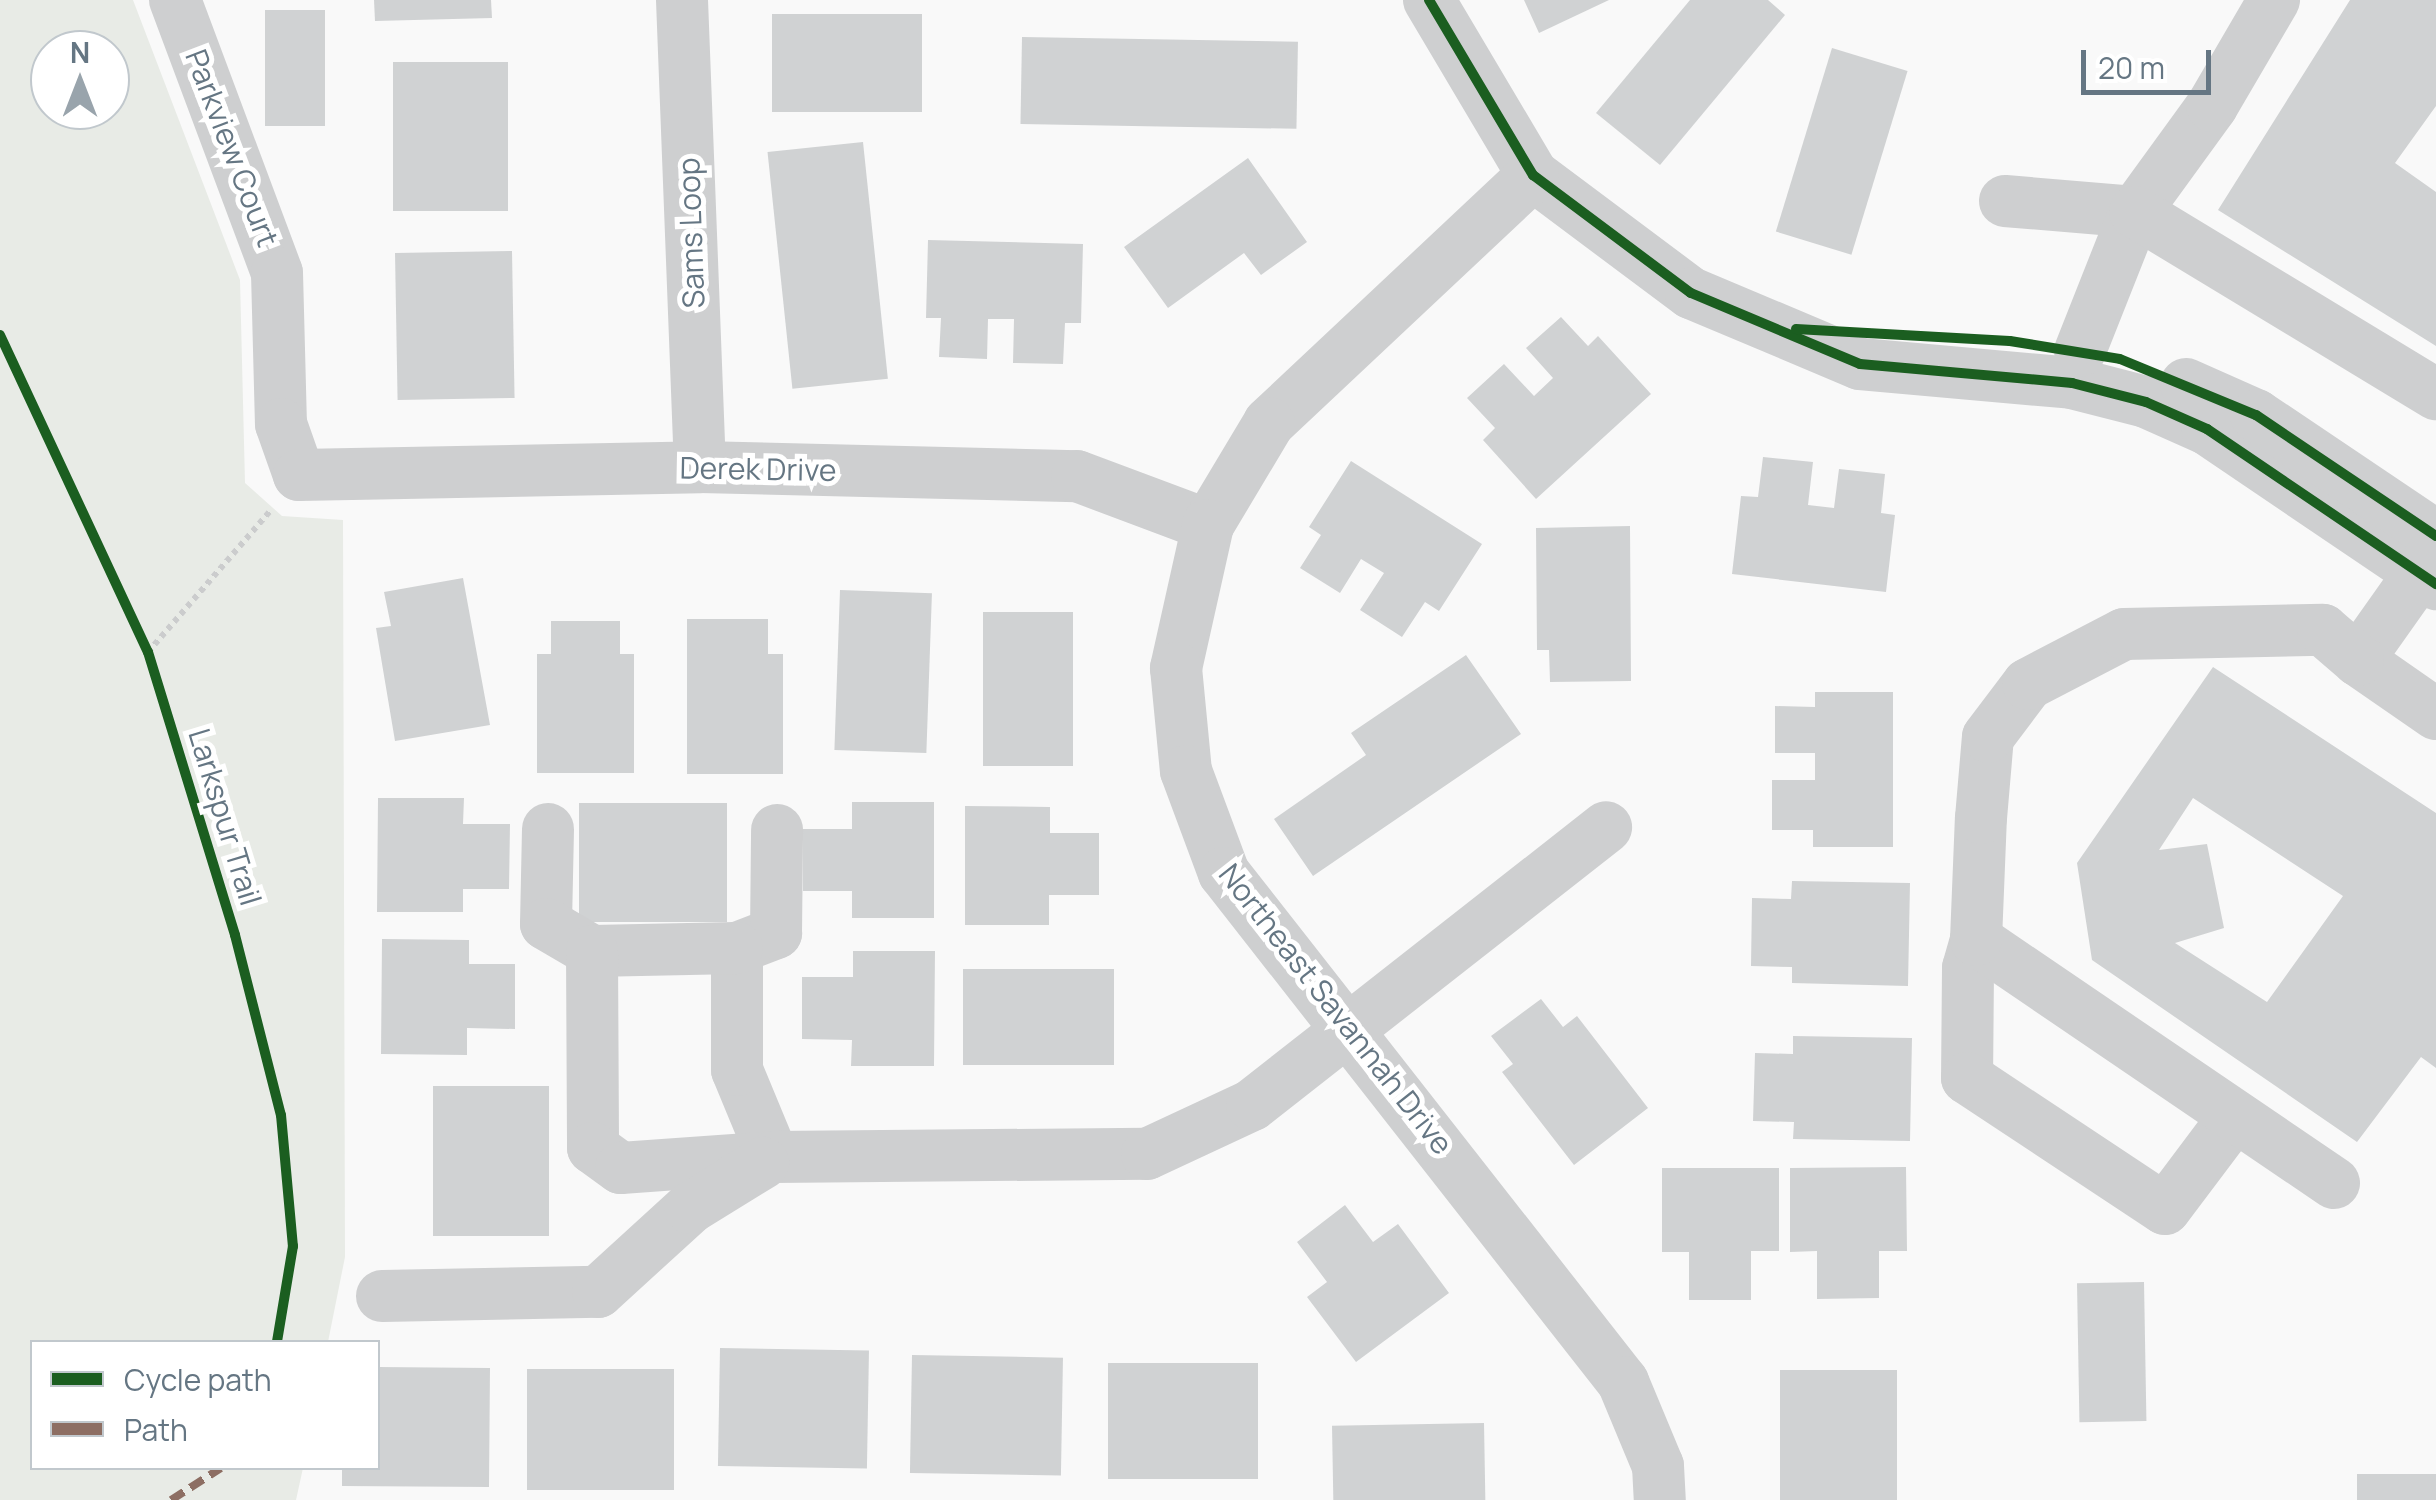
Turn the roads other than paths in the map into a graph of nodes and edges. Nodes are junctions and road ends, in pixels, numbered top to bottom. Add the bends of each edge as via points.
1 (176, 0) edge
2 (682, 0) edge
3 (1429, 0) edge
4 (2274, 0) edge
5 (1533, 175) junction
6 (2004, 201) dead end
7 (2136, 212) junction
8 (1776, 328) junction
9 (2080, 352) junction
10 (2436, 394) edge
11 (700, 467) junction
12 (299, 476) joint
13 (1208, 525) junction
14 (2432, 561) edge
15 (2358, 660) junction
16 (2436, 714) edge
17 (1606, 826) dead end
18 (548, 829) dead end
19 (777, 830) dead end
20 (1976, 940) junction
21 (736, 948) junction
22 (592, 950) junction
23 (1348, 1028) junction
24 (2234, 1117) junction
25 (773, 1157) junction
26 (2334, 1183) dead end
27 (382, 1296) dead end
28 (1660, 1500) edge

1 - 12 street, Parkview Court via 277,273 281,424
2 - 11 street, Sams Loop
3 - 5 street
4 - 7 street
5 - 8 street via 1691,292
5 - 13 street, Northeast Savannah Drive via 1268,423
6 - 7 street
7 - 9 street
7 - 10 street
8 - 9 street
8 - 14 street via 1860,364 2072,383 2146,402 2207,429
9 - 14 street via 2120,359 2256,415
11 - 12 street, Derek Drive
11 - 13 street, Derek Drive via 1076,476
13 - 23 street, Northeast Savannah Drive via 1176,668 1186,771 1224,873
14 - 15 street
15 - 16 street
15 - 20 street via 2323,630 2124,634 2028,684 1988,736
17 - 23 street
18 - 22 street via 546,924
19 - 21 street via 776,933
20 - 24 street
20 - 24 street via 1968,968 1968,1078 2165,1209
21 - 22 street
21 - 25 street via 736,1070
22 - 25 street via 593,1148 602,1160 621,1168
23 - 25 street via 1252,1105 1147,1154
23 - 28 street, Northeast Savannah Drive via 1623,1382 1658,1466
24 - 26 street
25 - 27 street via 690,1208 598,1292

